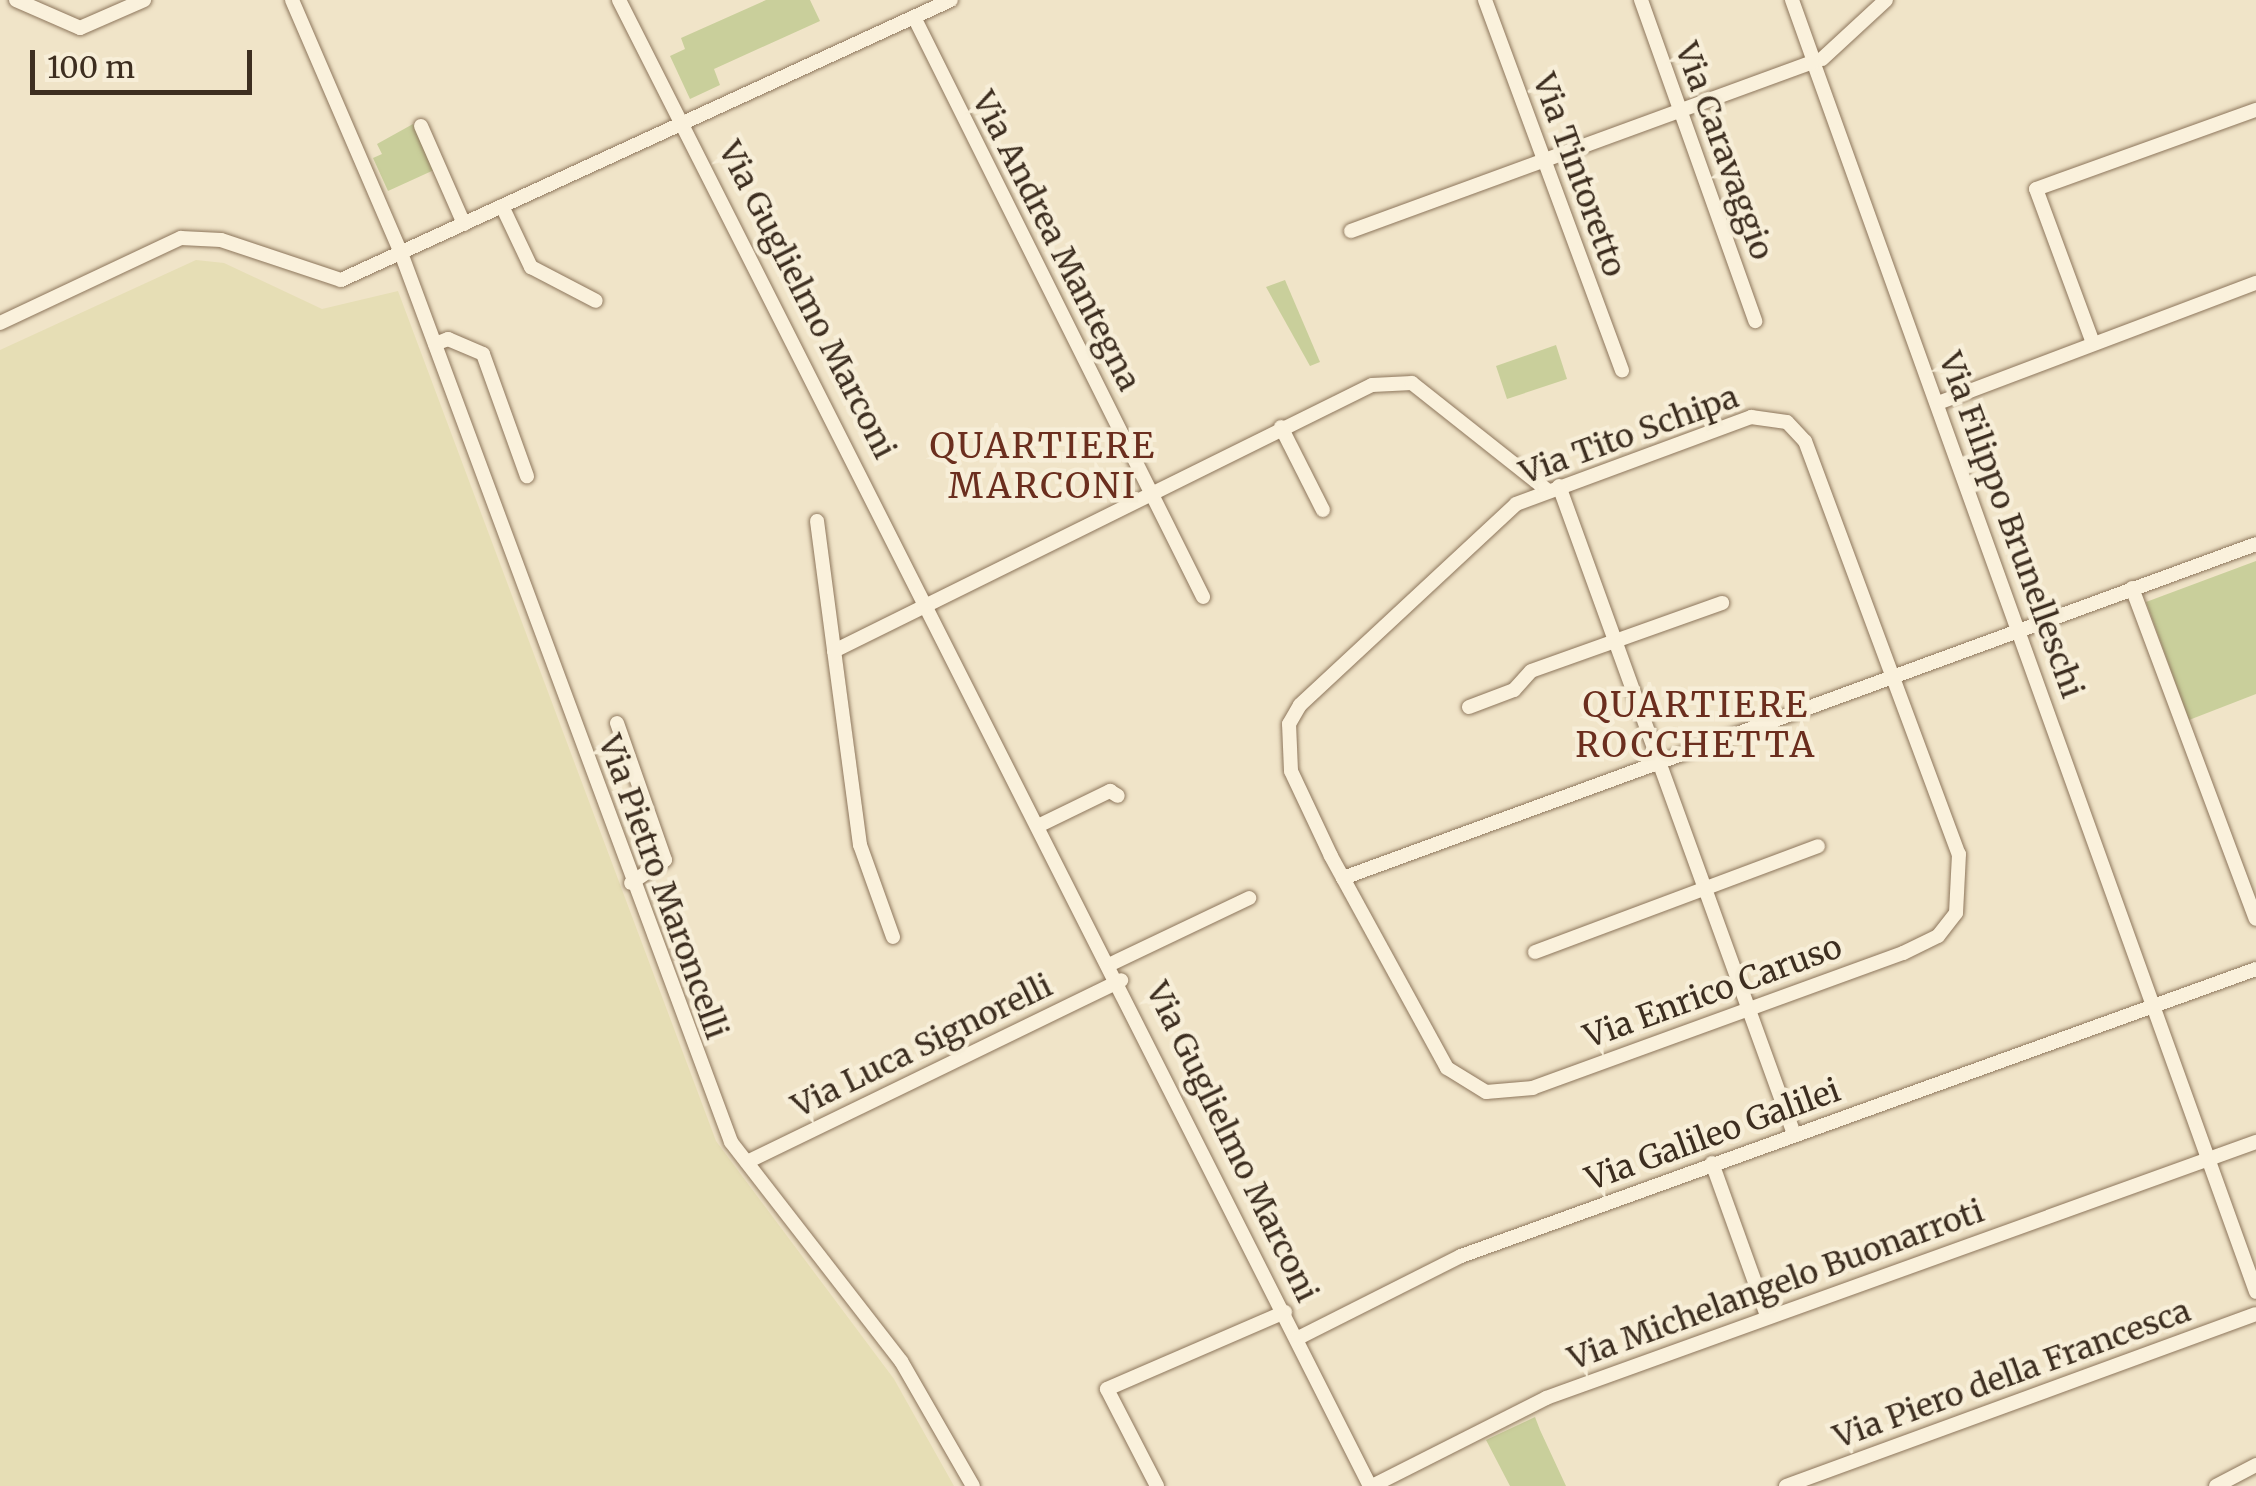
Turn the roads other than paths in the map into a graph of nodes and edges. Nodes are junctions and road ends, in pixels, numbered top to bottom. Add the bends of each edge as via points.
1 (16, 0) edge
2 (144, 0) edge
3 (292, 0) edge
4 (619, 0) edge
5 (951, 0) edge
6 (1485, 0) edge
7 (1641, 0) edge
8 (1792, 0) edge
9 (1886, 0) edge
10 (914, 17) junction
11 (1815, 60) junction
12 (2256, 110) edge
13 (1680, 111) junction
14 (686, 122) junction
15 (422, 126) dead end
16 (1544, 160) junction
17 (502, 206) junction
18 (464, 224) junction
19 (1351, 232) dead end
20 (402, 253) junction
21 (2256, 283) edge
22 (596, 301) dead end
23 (1755, 321) dead end
24 (0, 324) edge
25 (2093, 343) junction
26 (435, 344) junction
27 (1622, 370) dead end
28 (1938, 403) junction
29 (1281, 427) junction
30 (526, 476) dead end
31 (1553, 488) junction
32 (1151, 493) junction
33 (1323, 510) dead end
34 (817, 522) dead end
35 (2256, 544) edge
36 (2132, 588) junction
37 (1203, 596) dead end
38 (1722, 603) dead end
39 (931, 604) junction
40 (2019, 627) junction
41 (1616, 640) junction
42 (834, 651) junction
43 (1892, 675) junction
44 (1469, 707) dead end
45 (617, 723) dead end
46 (1659, 761) junction
47 (1118, 796) dead end
48 (1042, 824) junction
49 (1818, 846) dead end
50 (1343, 878) junction
51 (631, 882) junction
52 (1705, 889) junction
53 (1249, 898) dead end
54 (2256, 920) edge
55 (894, 937) dead end
56 (1535, 952) dead end
57 (1113, 964) junction
58 (2256, 969) edge
59 (1121, 980) junction
60 (2155, 1004) junction
61 (1748, 1006) junction
62 (1794, 1134) junction
63 (2256, 1142) edge
64 (2209, 1160) junction
65 (747, 1162) junction
66 (1712, 1163) junction
67 (2256, 1292) edge
68 (1285, 1312) junction
69 (2256, 1314) edge
70 (1767, 1316) junction
71 (1298, 1338) junction
72 (2256, 1465) edge
73 (974, 1486) edge
74 (1157, 1486) edge
75 (1371, 1486) edge
76 (1786, 1486) edge
77 (2216, 1486) edge

1 - 2 street via 80,28
3 - 20 street, Via Pietro Maroncelli
4 - 14 street, Via Guglielmo Marconi
5 - 10 street
6 - 16 street, Via Tintoretto
7 - 13 street, Via Caravaggio
8 - 11 street, Via Filippo Brunelleschi
9 - 11 street
10 - 14 street
10 - 32 street, Via Andrea Mantegna
11 - 13 street
11 - 28 street, Via Filippo Brunelleschi
12 - 25 street via 2036,189
13 - 16 street
13 - 23 street, Via Caravaggio
14 - 17 street
14 - 39 street, Via Guglielmo Marconi
15 - 18 street
16 - 19 street
16 - 27 street, Via Tintoretto
17 - 18 street
17 - 22 street via 530,267
18 - 20 street
20 - 24 street via 329,282 220,240 181,238
20 - 26 street, Via Pietro Maroncelli
21 - 25 street
25 - 28 street
26 - 30 street via 448,339 483,354
26 - 51 street, Via Pietro Maroncelli
28 - 40 street, Via Filippo Brunelleschi
29 - 31 street via 1359,389 1412,383
29 - 32 street
29 - 33 street
31 - 41 street
31 - 43 street, Via Tito Schipa via 1751,417 1787,422 1805,440
31 - 50 street, Via Tito Schipa via 1516,504 1294,714 1290,771
32 - 37 street, Via Andrea Mantegna
32 - 39 street
34 - 42 street
35 - 36 street
36 - 40 street
36 - 54 street
38 - 41 street
39 - 42 street
39 - 48 street, Via Guglielmo Marconi
40 - 43 street
40 - 60 street, Via Filippo Brunelleschi
41 - 44 street
41 - 46 street
42 - 55 street via 860,845
43 - 46 street
43 - 61 street, Via Enrico Caruso via 1958,854 1956,913 1938,936 1903,953
45 - 51 street via 666,860
46 - 50 street
46 - 52 street
47 - 48 street via 1110,792
48 - 57 street, Via Guglielmo Marconi
49 - 52 street
50 - 61 street, Via Enrico Caruso via 1447,1068 1486,1092 1534,1088
51 - 65 street, Via Pietro Maroncelli via 731,1142
52 - 56 street
52 - 61 street
53 - 57 street
57 - 59 street, Via Guglielmo Marconi
58 - 60 street, Via Galileo Galilei
59 - 65 street, Via Luca Signorelli
59 - 68 street, Via Guglielmo Marconi
60 - 62 street, Via Galileo Galilei
60 - 64 street, Via Filippo Brunelleschi
61 - 62 street
62 - 66 street, Via Galileo Galilei
63 - 64 street, Via Michelangelo Buonarroti
64 - 67 street, Via Filippo Brunelleschi
64 - 70 street, Via Michelangelo Buonarroti
65 - 73 street, Via Pietro Maroncelli via 901,1361
66 - 70 street
66 - 71 street, Via Galileo Galilei via 1462,1256
68 - 71 street, Via Guglielmo Marconi
68 - 74 street via 1107,1389
69 - 76 street, Via Piero della Francesca
70 - 75 street, Via Michelangelo Buonarroti via 1546,1398
71 - 75 street, Via Guglielmo Marconi
72 - 77 street

